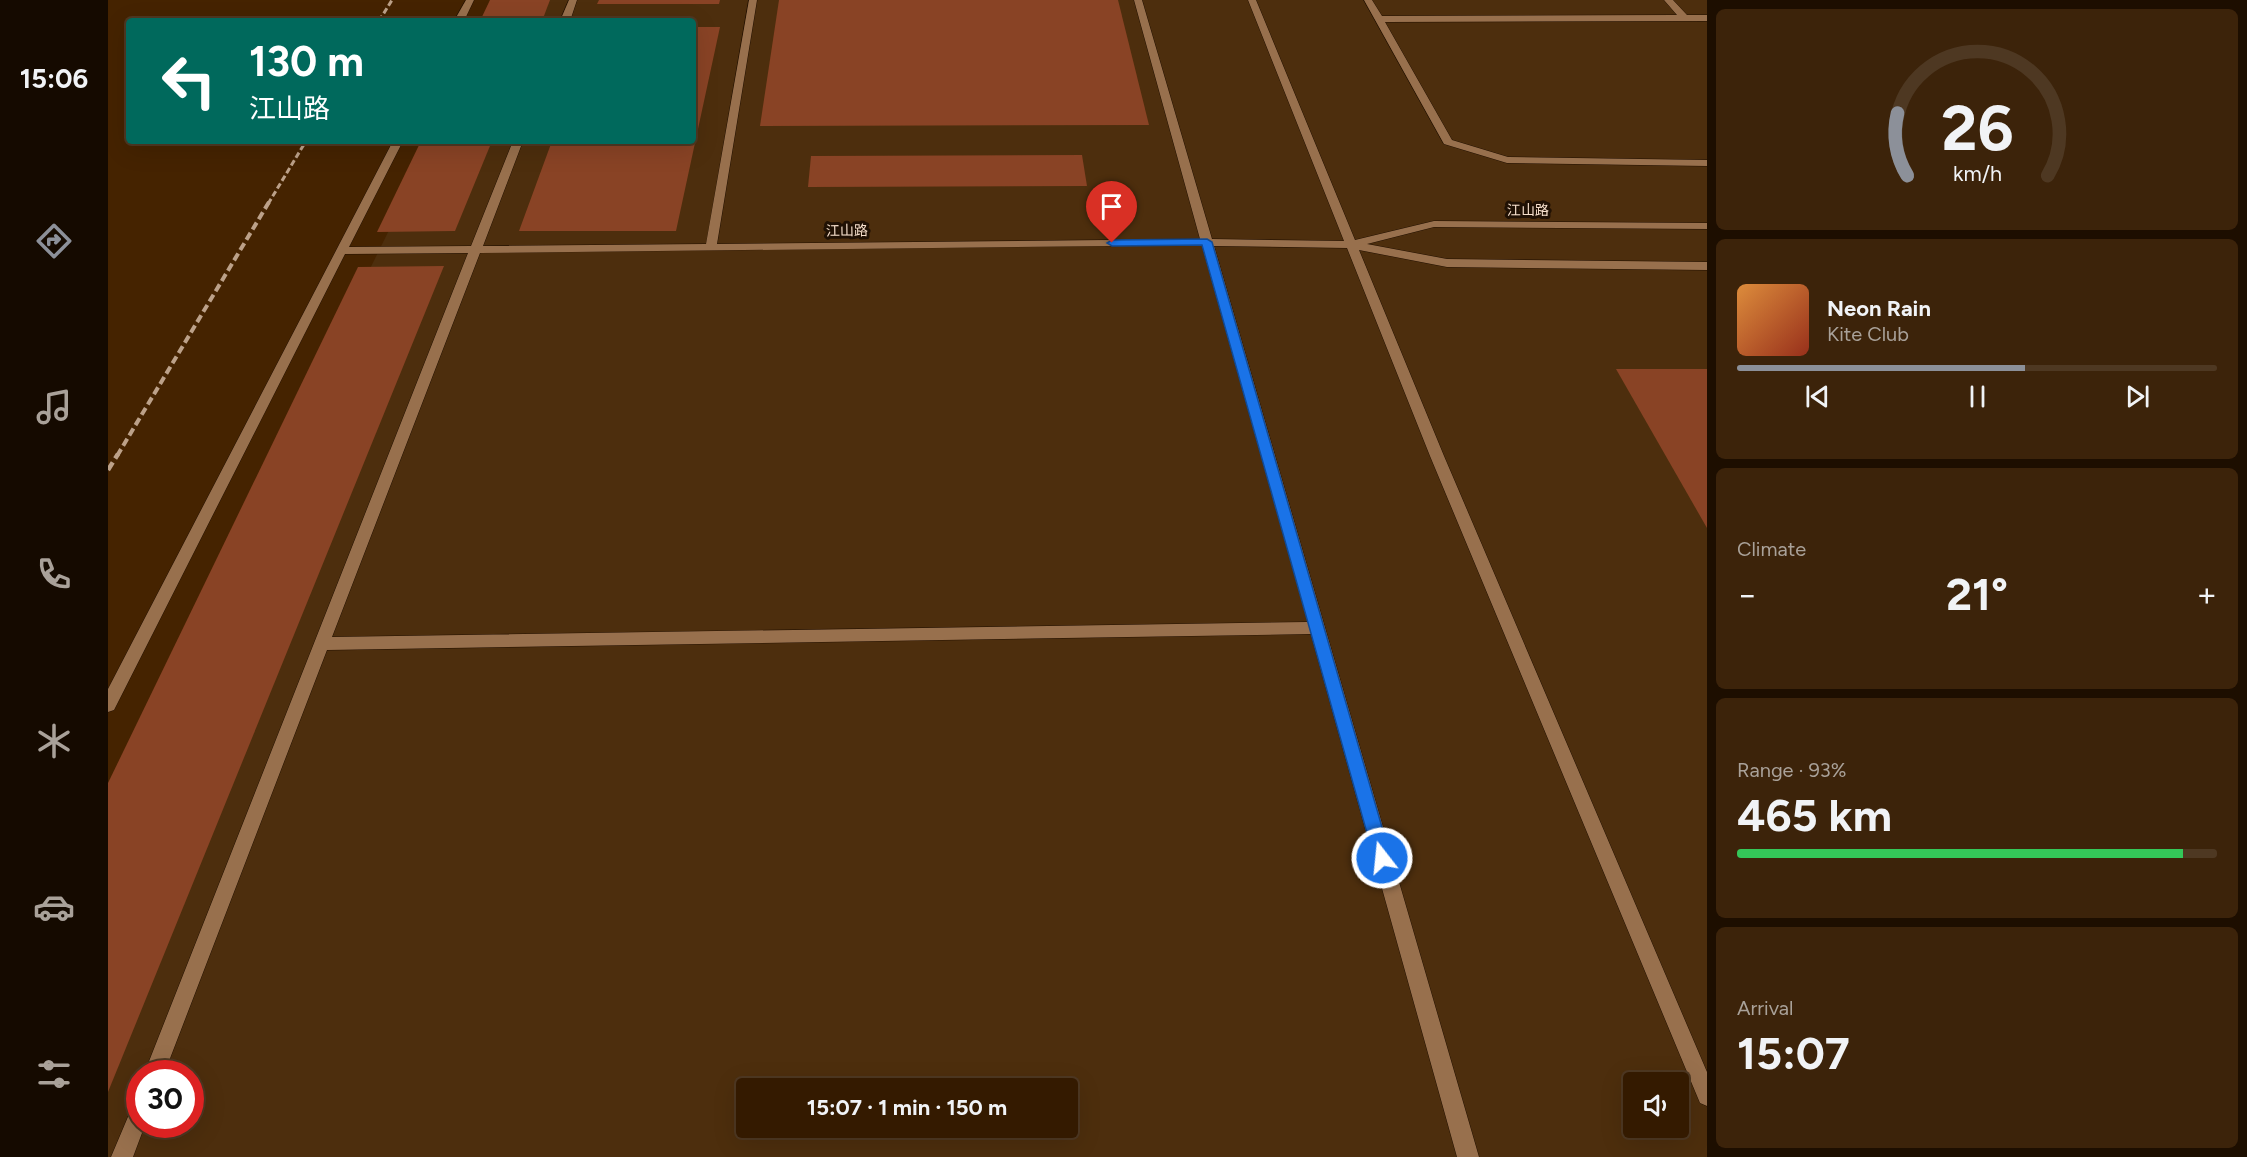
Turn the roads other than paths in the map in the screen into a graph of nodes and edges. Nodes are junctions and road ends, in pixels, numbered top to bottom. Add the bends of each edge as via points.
1 (470, 0) edge
2 (573, 0) edge
3 (753, 0) edge
4 (1138, 0) edge
5 (1252, 0) edge
6 (1368, 0) edge
7 (1668, 0) edge
8 (461, 18) edge
9 (566, 18) edge
10 (1684, 18) junction
11 (1707, 18) edge
12 (1379, 19) junction
13 (396, 144) edge
14 (517, 144) edge
15 (1707, 163) edge
16 (1707, 226) edge
17 (1207, 242) junction
18 (1352, 245) junction
19 (711, 247) junction
20 (476, 249) junction
21 (341, 251) junction
22 (1707, 266) edge
23 (1317, 628) junction
24 (322, 644) junction
25 (108, 705) edge
26 (159, 1060) edge
27 (1707, 1096) edge
28 (130, 1138) edge
29 (122, 1157) edge
30 (1468, 1157) edge

1 - 8 street
2 - 9 street
3 - 19 street
4 - 17 street
5 - 18 street
6 - 12 street
7 - 10 street
10 - 11 street
10 - 12 street
12 - 15 street via 1448,141 1507,160
13 - 21 street
14 - 20 street
16 - 18 street, 江山路 via 1434,224
17 - 18 street, 江山路
17 - 19 street, 江山路
17 - 23 street
18 - 22 street, 江山路 via 1447,263
18 - 27 street
19 - 20 street, 江山路
20 - 21 street, 江山路
20 - 24 street
21 - 25 street
23 - 24 street
23 - 30 street
24 - 26 street
28 - 29 street

